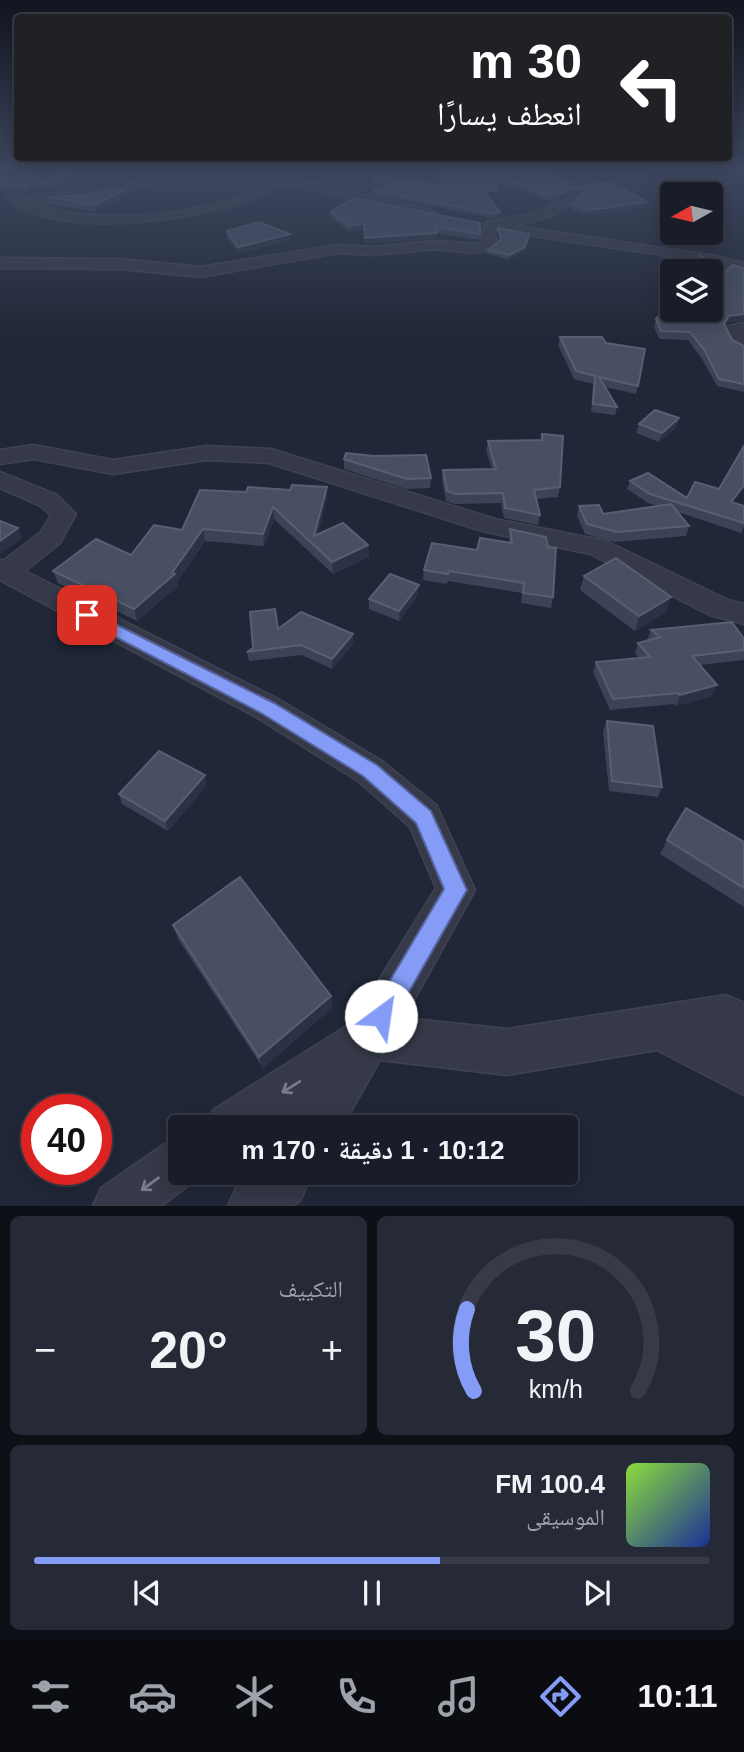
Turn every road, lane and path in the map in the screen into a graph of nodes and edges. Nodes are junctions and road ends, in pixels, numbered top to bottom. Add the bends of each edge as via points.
1 (486, 226) edge
2 (499, 226) edge
3 (86, 262) junction
4 (0, 263) edge
5 (744, 268) edge
6 (106, 279) dead end
7 (744, 328) edge
8 (744, 347) edge
9 (0, 457) edge
10 (0, 479) edge
11 (3, 570) edge
12 (744, 614) edge
13 (744, 1025) edge
14 (661, 1028) junction
15 (369, 1037) junction
16 (744, 1072) edge
17 (249, 1115) edge
18 (322, 1115) edge
19 (168, 1171) edge
20 (280, 1185) edge
21 (119, 1206) edge
22 (254, 1206) edge

1 - 3 street via 491,243 484,248 337,249 200,272
2 - 5 street via 683,252
3 - 4 street
3 - 6 street
7 - 8 street via 733,330
9 - 12 street via 34,452 113,467 207,453 271,456 491,526 597,547 720,608
10 - 11 street via 48,500 64,514 51,537
11 - 15 street via 267,708 370,771 424,817 456,890
13 - 14 street via 726,1017
14 - 15 street via 508,1052
14 - 16 street
15 -> 17 street
15 - 18 street
19 -> 21 street
20 - 22 street

